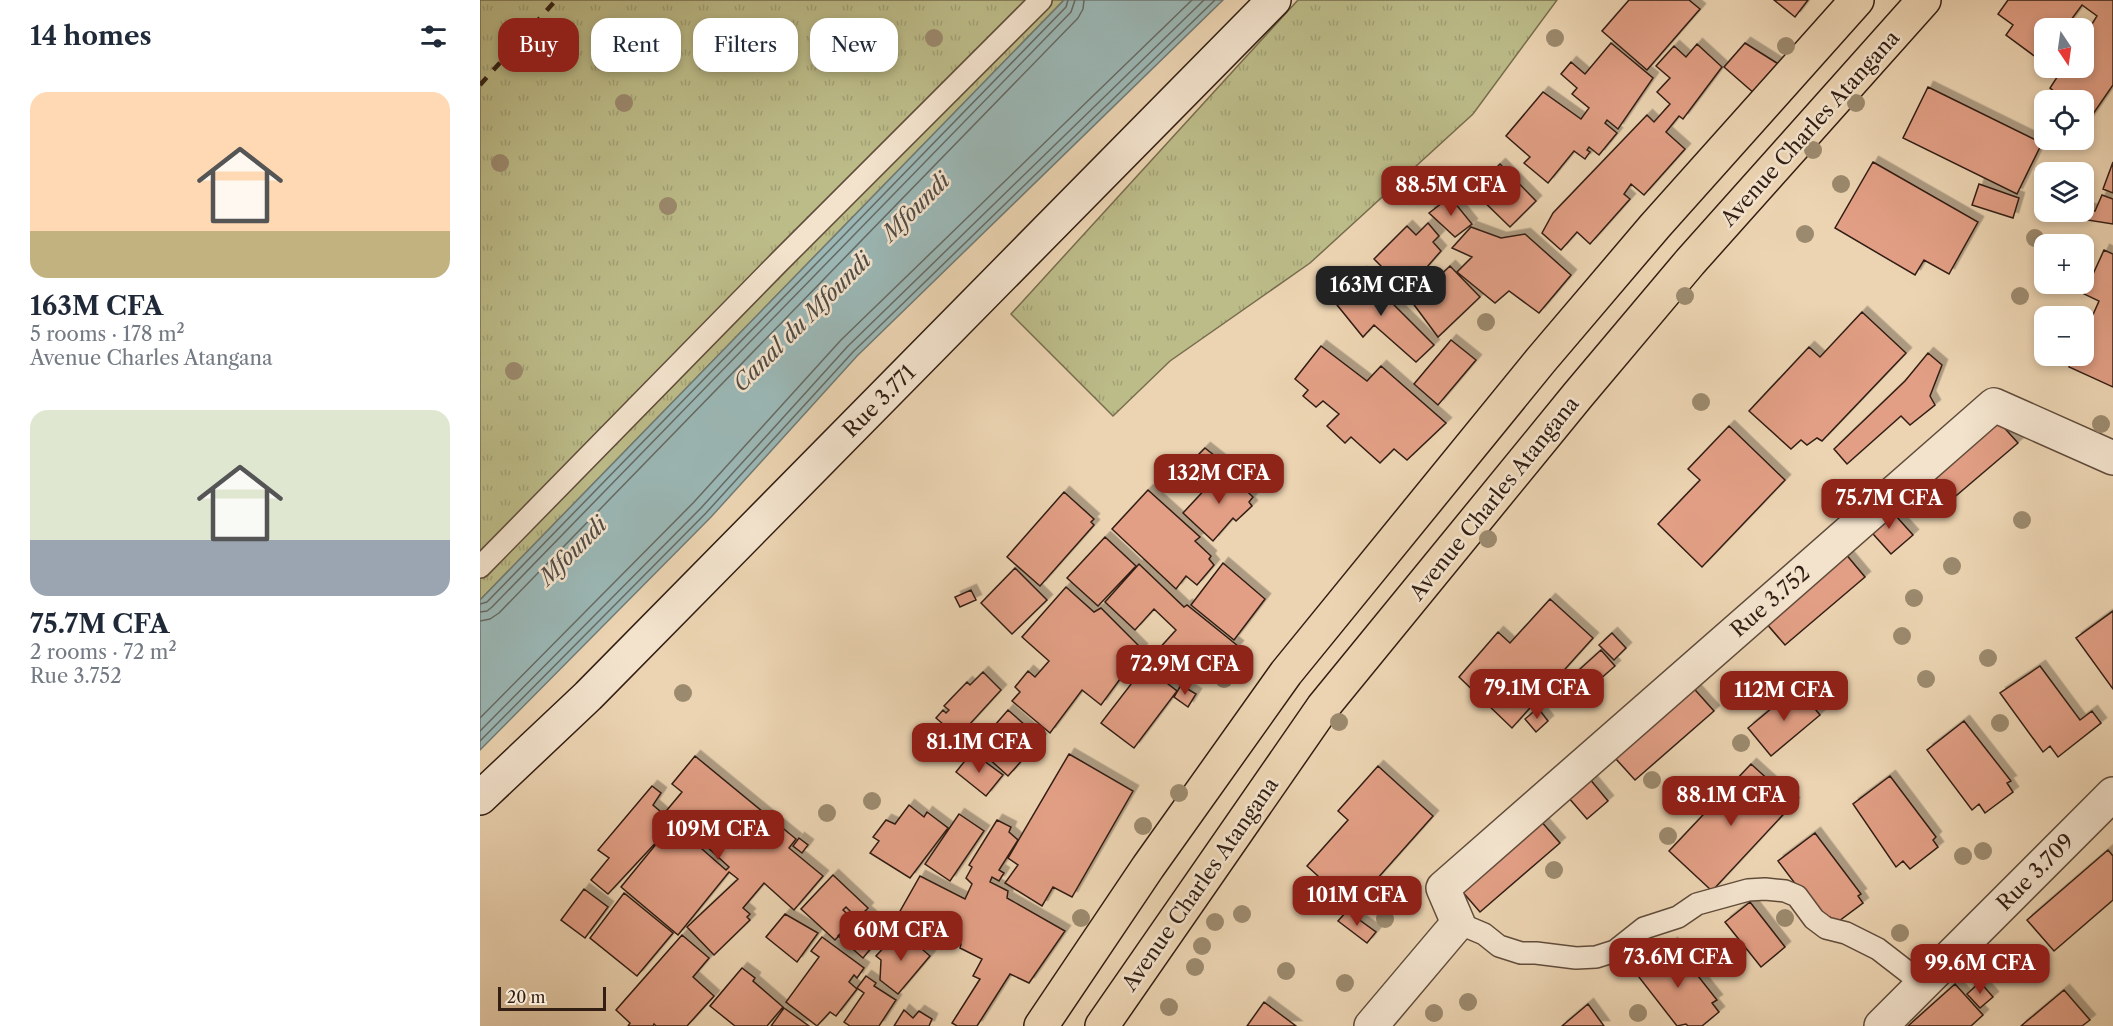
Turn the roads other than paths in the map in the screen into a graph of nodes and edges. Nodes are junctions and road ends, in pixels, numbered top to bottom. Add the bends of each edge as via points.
1 (1041, 0) edge
2 (1274, 0) edge
3 (1857, 0) edge
4 (1924, 0) edge
5 (2113, 458) edge
6 (480, 567) edge
7 (2113, 794) edge
8 (480, 798) edge
9 (2113, 815) edge
10 (1458, 924) junction
11 (1041, 1026) edge
12 (1102, 1026) edge
13 (1371, 1026) edge
14 (1881, 1026) edge

1 - 6 lane
2 - 8 street, Rue 3.771 via 596,687
3 - 11 main road via 1655,226 1286,673
4 - 12 main road, Avenue Charles Atangana via 1690,262 1323,707
5 - 10 street, Rue 3.752 via 1994,405 1443,888
7 - 14 street, Rue 3.709
9 - 10 lane via 2006,918 1934,979 1909,973 1878,949 1826,928 1797,896 1785,891 1748,890 1697,904 1678,917 1644,927 1615,951 1596,957 1521,953
10 - 13 street

